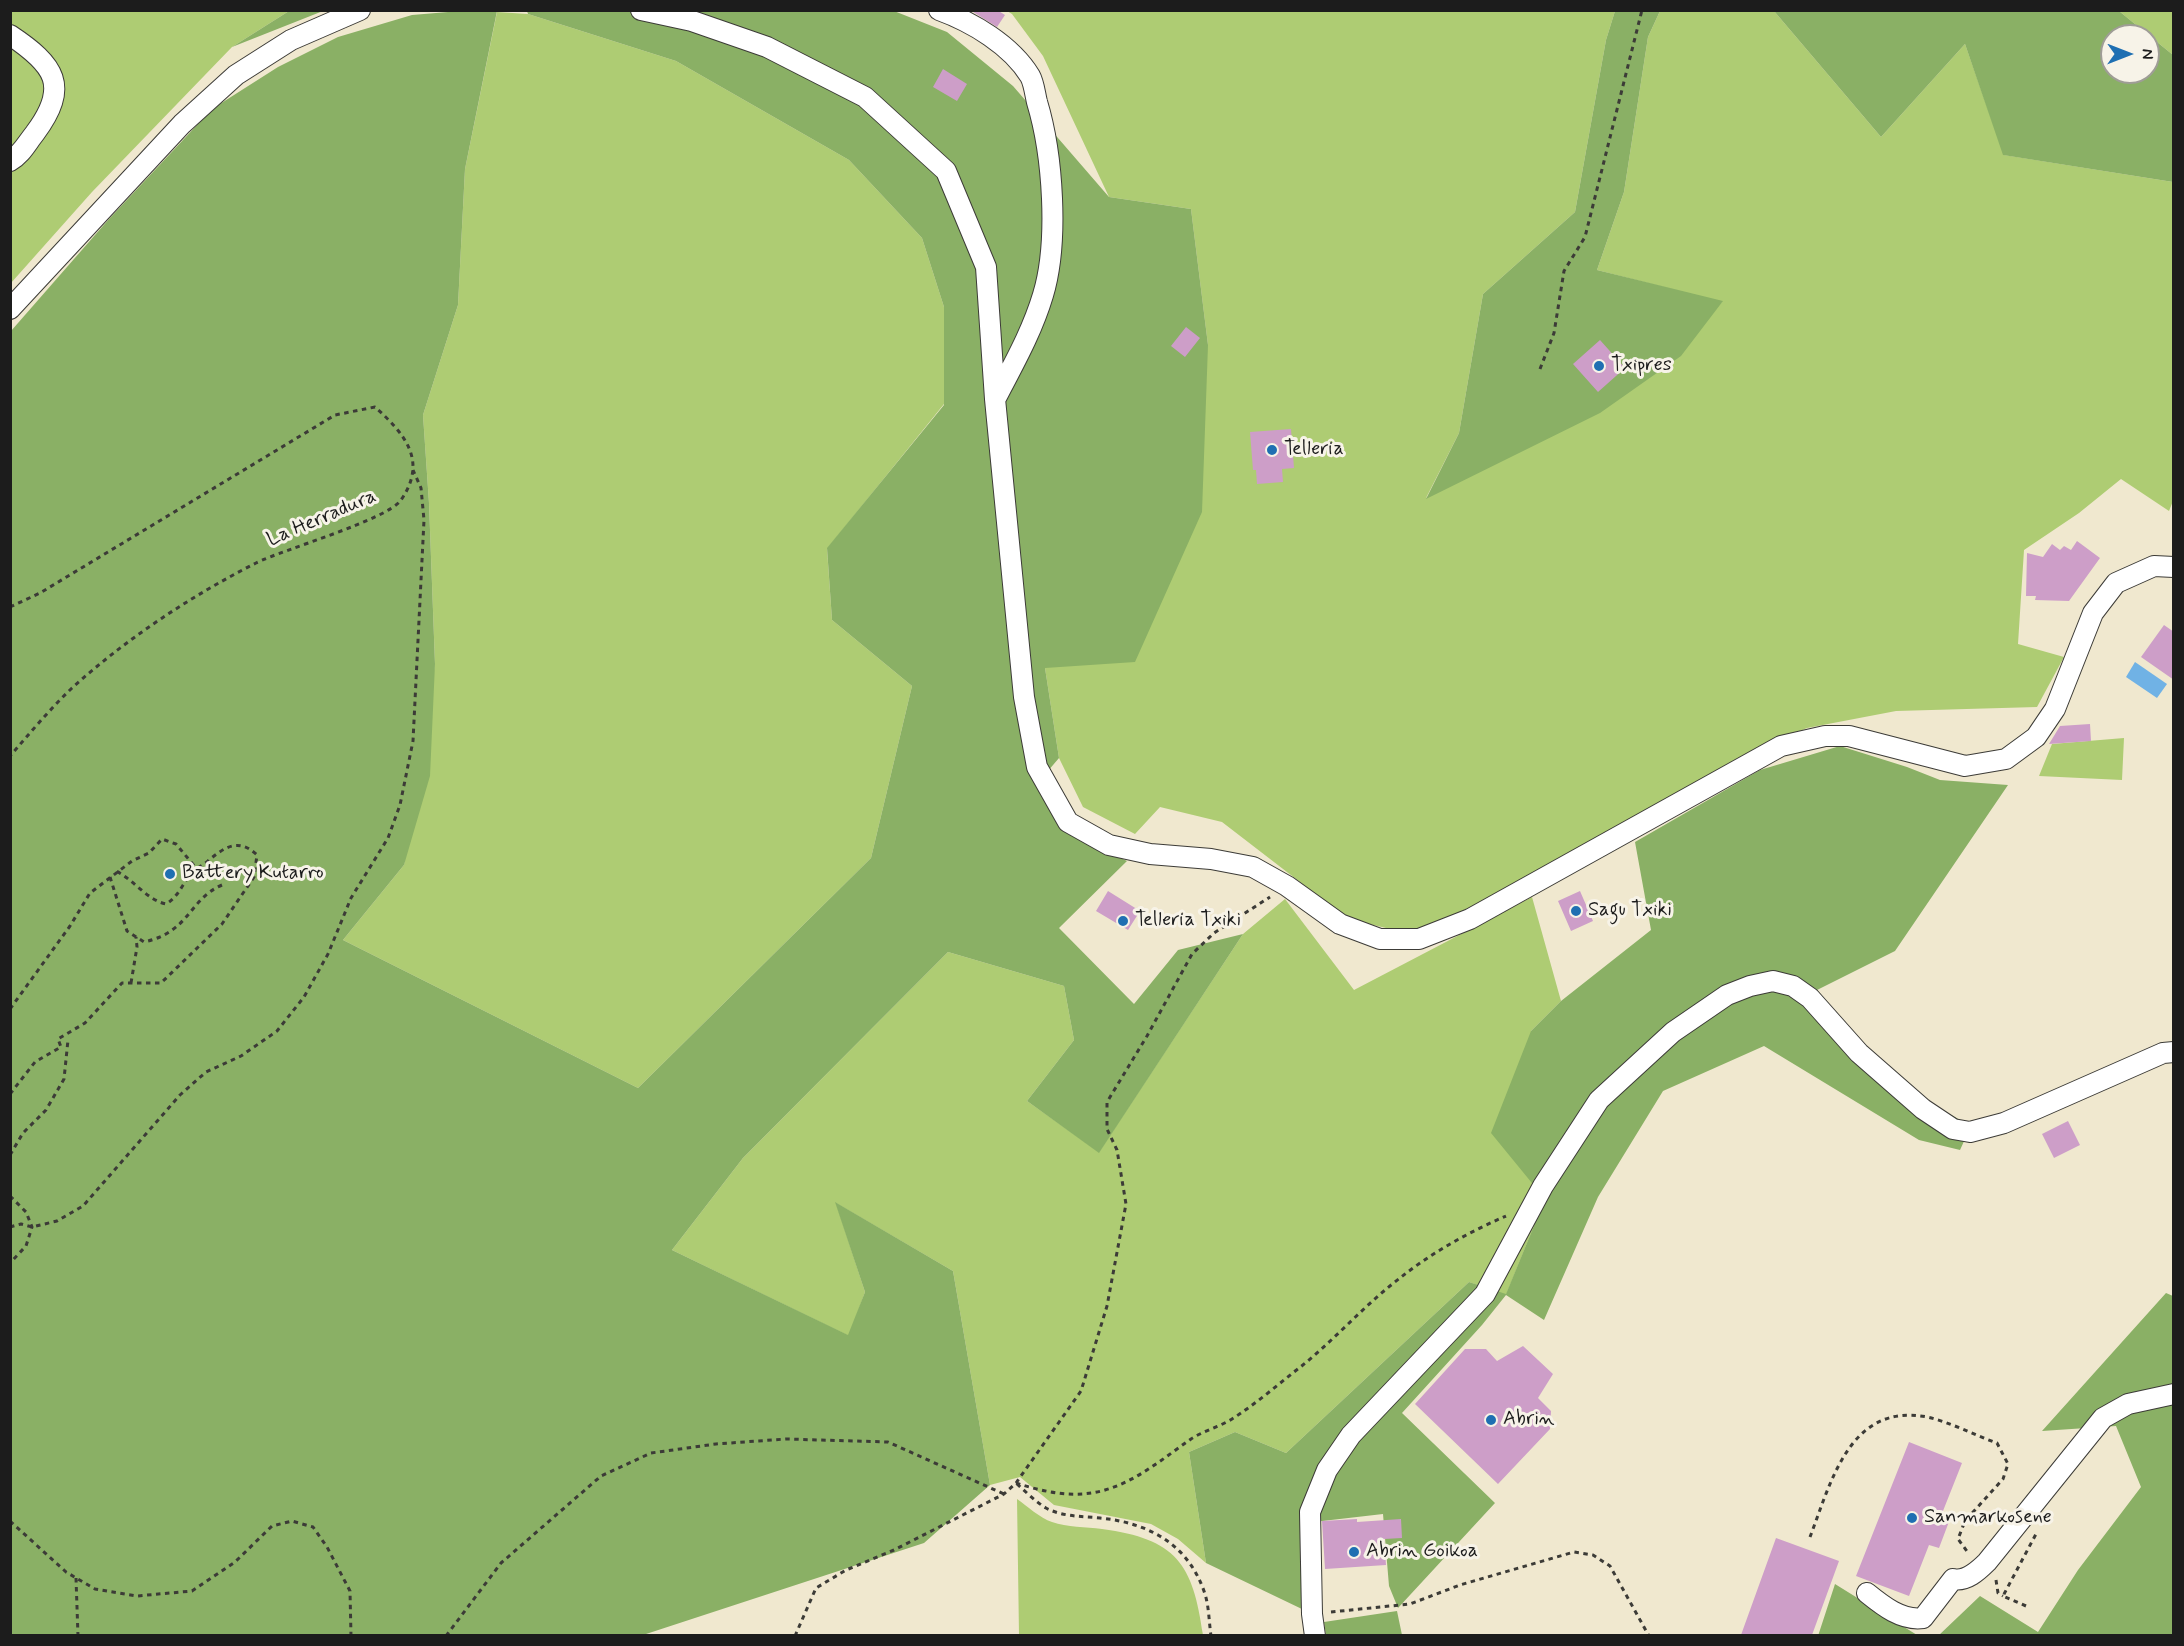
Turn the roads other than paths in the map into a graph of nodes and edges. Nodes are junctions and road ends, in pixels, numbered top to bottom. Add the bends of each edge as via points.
1 (360, 10) edge
2 (640, 10) edge
3 (939, 10) edge
4 (10, 35) edge
5 (10, 161) edge
6 (10, 309) edge
7 (995, 399) junction
8 (2174, 567) edge
9 (2174, 1052) edge
10 (2174, 1394) edge
11 (1867, 1593) dead end
12 (1312, 1628) edge

1 - 6 street via 291,40 236,75 182,124
2 - 7 street via 692,21 767,46 865,97 946,171 986,267
3 - 7 street via 961,18 1005,47 1030,77 1045,128 1052,186 1044,293 1030,331
4 - 5 street via 38,54 53,79 56,98 47,116
7 - 8 street via 1024,697 1037,767 1068,822 1109,845 1253,867 1340,924 1380,939 1419,939 1470,919 1780,746 1825,736 1849,736 1965,766 2006,759 2036,737 2055,709 2093,613 2116,583 2154,566
9 - 12 street via 2163,1053 2004,1123 1970,1132 1953,1129 1923,1109 1859,1053 1810,998 1793,986 1773,981 1727,995 1673,1032 1599,1100 1543,1186 1485,1294 1352,1434 1327,1470 1310,1512
10 - 11 street via 2128,1404 2103,1418 1978,1571 1959,1580 1953,1578 1923,1618 1912,1620

